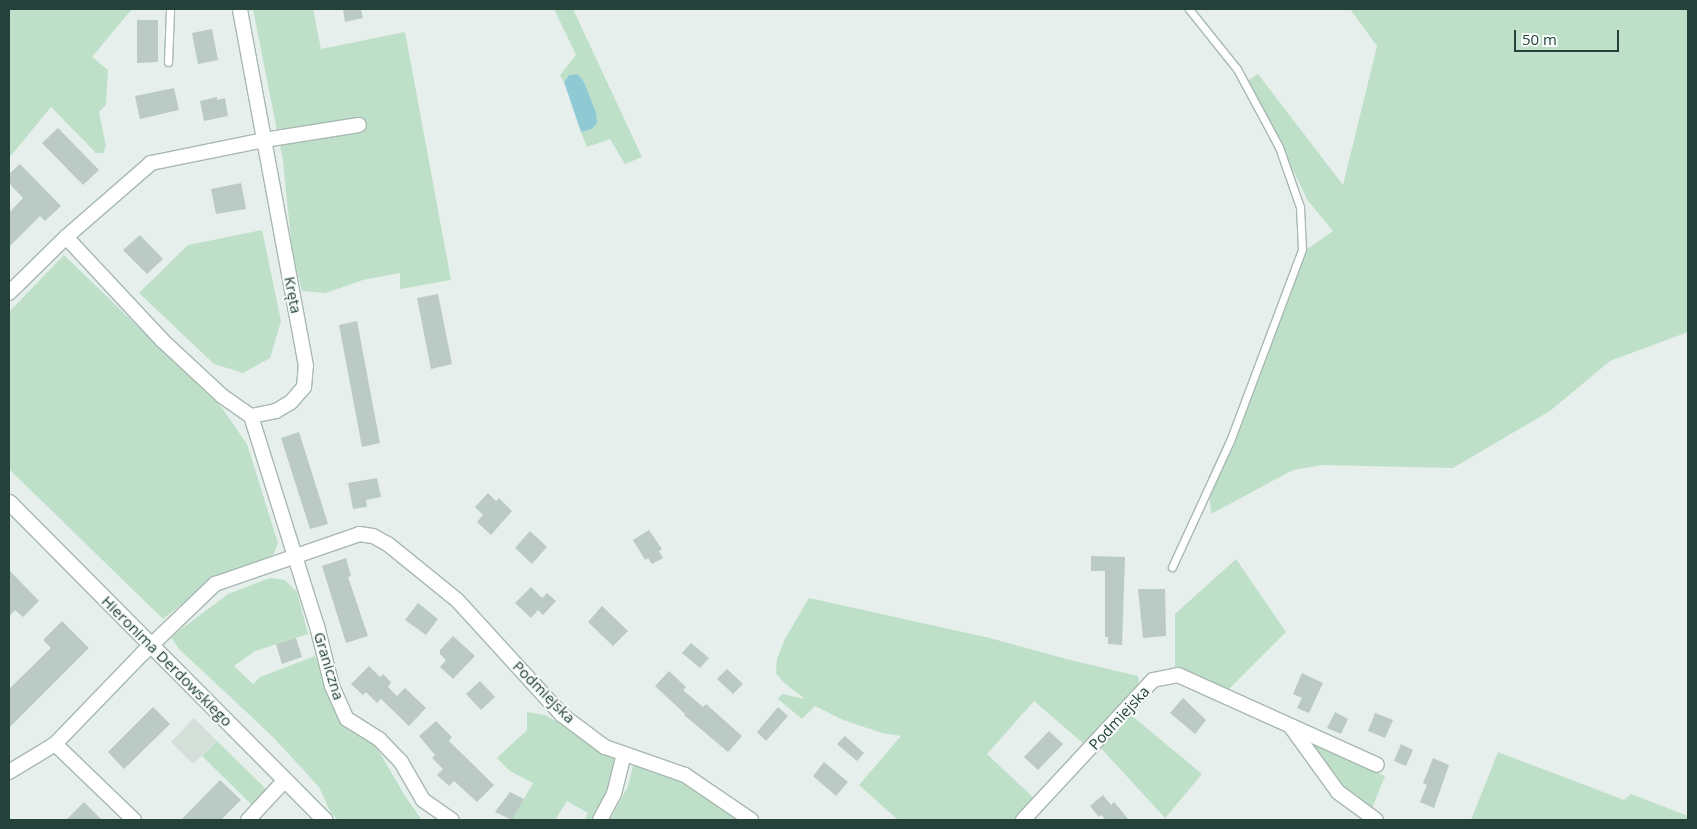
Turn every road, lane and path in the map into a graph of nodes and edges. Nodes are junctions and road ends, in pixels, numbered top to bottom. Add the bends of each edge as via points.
1 (170, 9) edge
2 (240, 9) edge
3 (1189, 9) edge
4 (168, 62) dead end
5 (359, 125) dead end
6 (264, 140) junction
7 (66, 237) junction
8 (9, 293) edge
9 (251, 416) junction
10 (9, 502) edge
11 (294, 556) junction
12 (1172, 567) dead end
13 (151, 645) junction
14 (1291, 726) junction
15 (55, 744) junction
16 (624, 754) junction
17 (1377, 765) dead end
18 (9, 772) edge
19 (286, 780) junction
20 (134, 820) edge
21 (248, 820) edge
22 (325, 820) edge
23 (452, 820) edge
24 (600, 820) edge
25 (751, 820) edge
26 (1023, 820) edge
27 (1376, 820) edge

1 - 4 lane
2 - 6 street, Kręta
3 - 12 lane via 1237,69 1279,147 1300,207 1302,249 1230,441
5 - 6 street
6 - 7 street via 151,163
6 - 9 street, Kręta via 306,366 304,387 291,402 276,412
7 - 8 street
7 - 9 street via 163,340 222,396
9 - 11 street
10 - 13 street, Hieronima Derdowskiego
11 - 13 street via 215,584
11 - 16 street, Podmiejska via 359,534 373,536 396,550 457,600 562,715 605,747
11 - 23 street, Graniczna via 332,686 347,720 379,739 401,762 423,800
13 - 15 street
13 - 19 street, Hieronima Derdowskiego
14 - 17 street, Podmiejska
14 - 26 street, Podmiejska via 1178,675 1153,680
14 - 27 street via 1338,792
15 - 18 street
15 - 20 street
16 - 24 street via 614,794
16 - 25 street, Podmiejska via 685,776
19 - 21 street
19 - 22 street, Hieronima Derdowskiego

